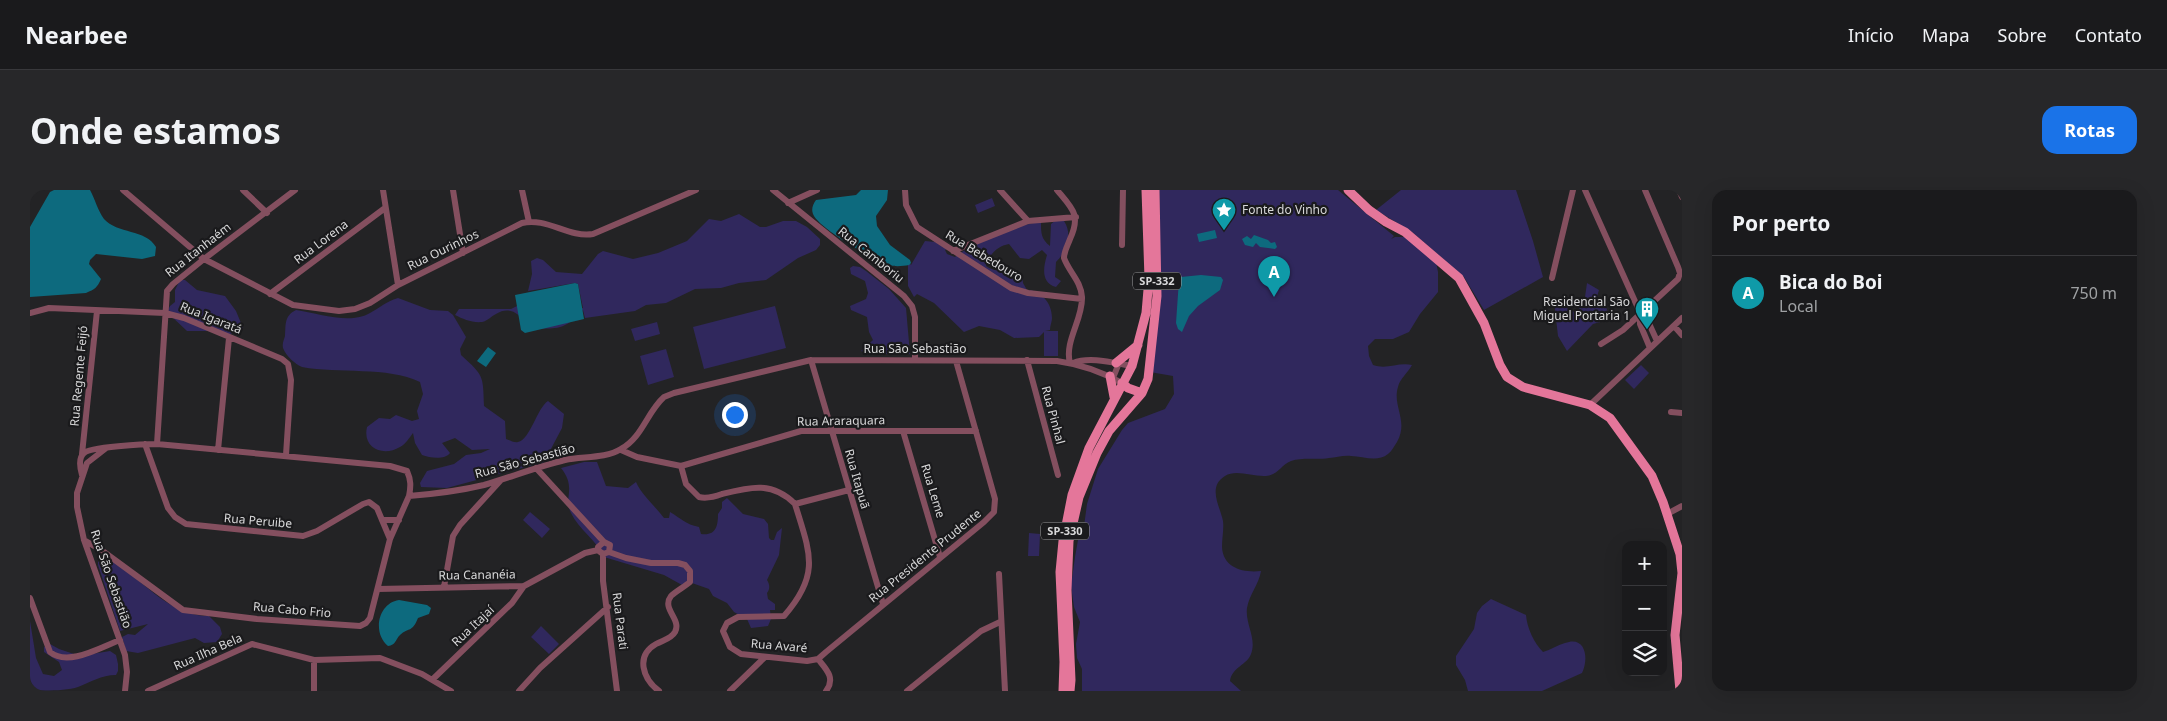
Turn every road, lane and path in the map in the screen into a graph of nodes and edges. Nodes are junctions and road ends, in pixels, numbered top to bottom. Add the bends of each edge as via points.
1 (123, 190) edge
2 (243, 190) edge
3 (294, 190) edge
4 (383, 190) edge
5 (454, 190) edge
6 (522, 190) edge
7 (696, 190) edge
8 (772, 190) edge
9 (817, 190) edge
10 (905, 190) edge
11 (1000, 190) edge
12 (1057, 190) edge
13 (1123, 190) edge
14 (1146, 190) edge
15 (1155, 190) edge
16 (1348, 190) edge
17 (1573, 190) edge
18 (1585, 190) edge
19 (1645, 190) edge
20 (1679, 190) edge
21 (1682, 197) edge
22 (788, 203) junction
23 (385, 208) junction
24 (267, 213) junction
25 (1076, 217) junction
26 (1028, 221) junction
27 (529, 222) junction
28 (1122, 245) dead end
29 (953, 251) junction
30 (463, 252) junction
31 (204, 259) junction
32 (1552, 278) dead end
33 (398, 285) junction
34 (270, 294) junction
35 (1082, 299) junction
36 (97, 311) junction
37 (30, 313) edge
38 (165, 313) junction
39 (1640, 314) junction
40 (1682, 318) edge
41 (1674, 326) junction
42 (1682, 335) edge
43 (229, 338) junction
44 (1658, 341) junction
45 (1601, 344) dead end
46 (1138, 345) junction
47 (1650, 348) junction
48 (811, 360) junction
49 (915, 360) junction
50 (1027, 360) junction
51 (956, 361) junction
52 (1072, 363) junction
53 (1117, 363) junction
54 (1132, 366) junction
55 (1149, 372) junction
56 (1115, 379) junction
57 (1142, 394) junction
58 (1114, 401) junction
59 (1590, 405) junction
60 (1671, 412) dead end
61 (1682, 413) edge
62 (903, 431) junction
63 (976, 431) junction
64 (831, 432) junction
65 (84, 443) junction
66 (145, 444) junction
67 (157, 444) junction
68 (106, 449) junction
69 (90, 450) junction
70 (218, 450) junction
71 (621, 450) junction
72 (286, 455) junction
73 (82, 456) junction
74 (94, 456) junction
75 (86, 463) junction
76 (681, 466) junction
77 (536, 468) junction
78 (82, 475) junction
79 (1058, 475) dead end
80 (502, 479) junction
81 (849, 490) junction
82 (409, 496) junction
83 (795, 504) junction
84 (1682, 506) edge
85 (1667, 514) junction
86 (382, 520) junction
87 (399, 520) junction
88 (390, 539) junction
89 (84, 540) junction
90 (604, 542) junction
91 (101, 549) junction
92 (603, 552) junction
93 (1681, 554) edge
94 (940, 557) junction
95 (92, 560) junction
96 (999, 574) dead end
97 (524, 586) junction
98 (444, 588) junction
99 (378, 589) junction
100 (30, 598) edge
101 (883, 604) junction
102 (608, 607) junction
103 (597, 616) junction
104 (609, 620) junction
105 (1000, 622) junction
106 (120, 640) junction
107 (764, 658) junction
108 (818, 659) junction
109 (314, 660) junction
110 (433, 679) junction
111 (125, 691) edge
112 (148, 691) edge
113 (314, 691) edge
114 (450, 691) edge
115 (519, 691) edge
116 (617, 691) edge
117 (659, 691) edge
118 (730, 691) edge
119 (826, 691) edge
120 (907, 691) edge
121 (1005, 691) edge
122 (1063, 691) edge
123 (1070, 691) edge
124 (1680, 691) edge

1 - 31 street, Rua Ourinhos
2 - 24 street
3 - 24 street, Rua Itanhaém
4 - 23 street
5 - 30 street
6 - 27 street
7 - 27 street via 593,234 576,234
8 - 22 street, Rua Camboriu
9 - 22 street
10 - 29 street, Rua Bebedouro via 906,205 917,227
11 - 26 street
12 - 25 street
13 - 28 street
14 - 46 main road, SP-332 via 1149,295
15 - 55 main road, SP-332 via 1157,296
16 - 59 main road via 1369,210 1405,232 1458,278 1484,323 1507,377 1523,387
17 - 32 street
18 - 39 street
19 - 39 street via 1680,273 1678,279
20 - 21 street
22 - 49 street, Rua Camboriu via 904,296 915,317
23 - 33 street
23 - 34 street, Rua Lorena
24 - 31 street, Rua Itanhaém
25 - 26 street
25 - 35 street via 1076,226 1064,258 1079,285
26 - 29 street
27 - 30 street, Rua Ourinhos
29 - 35 street, Rua Bebedouro via 1011,288
30 - 33 street, Rua Ourinhos
31 - 34 street, Rua Ourinhos
31 - 38 street, Rua Itanhaém via 168,288
33 - 34 street, Rua Ourinhos via 370,303 346,311 293,305
35 - 52 street via 1069,353
36 - 37 street, Rua Igaratá via 49,308
36 - 38 street, Rua Igaratá
36 - 65 street, Rua Regente Feijó
38 - 43 street, Rua Igaratá
38 - 67 street, Rua Itanhaém
39 - 44 street via 1647,319
39 - 45 street
39 - 47 street via 1640,324
40 - 41 street
41 - 42 street
41 - 44 street
43 - 70 street
43 - 72 street, Rua Igaratá via 288,364 292,380
44 - 47 street
46 - 53 main road
46 - 54 main road, SP-332
47 - 59 street
48 - 49 street, Rua São Sebastião
48 - 64 street, Rua Itapuã
48 - 71 street, Rua São Sebastião via 664,397 637,436
49 - 51 street, Rua São Sebastião
50 - 51 street, Rua São Sebastião
50 - 52 street, Rua São Sebastião
50 - 79 street, Rua Pinhal
51 - 63 street, Rua Presidente Prudente
52 - 53 street
52 - 56 street, Rua São Sebastião
53 - 54 street
53 - 56 street
54 - 55 main road via 1140,366
54 - 56 main road
55 - 57 main road
56 - 57 main road
56 - 58 main road, SP-330
56 - 58 main road
57 - 123 main road, SP-330 via 1109,431 1087,475 1073,519 1067,565
58 - 122 main road, SP-330 via 1089,448 1072,495 1063,541 1060,572
59 - 85 main road via 1610,418 1652,476
60 - 61 street
62 - 63 street, Rua Araraquara
62 - 64 street, Rua Araraquara
62 - 94 street, Rua Leme
63 - 94 street, Rua Presidente Prudente via 996,505 990,517
64 - 76 street, Rua Araraquara via 802,431
64 - 81 street, Rua Itapuã
65 - 69 street, Rua Regente Feijó
65 - 73 street, Rua Regente Feijó
66 - 67 street
66 - 68 street
66 - 86 street, Rua Peruibe via 168,508 186,524 303,536 318,532 369,502 375,505
67 - 70 street
68 - 69 street
68 - 74 street
69 - 73 street
69 - 74 street, Rua Regente Feijó
70 - 72 street
71 - 76 street via 637,457
71 - 77 street, Rua São Sebastião
72 - 82 street via 401,468 410,477
73 - 75 street
73 - 78 street, Rua São Sebastião
74 - 75 street
75 - 78 street, Rua São Sebastião
76 - 83 street via 686,484 699,497 710,498 760,487 770,488
77 - 80 street, Rua São Sebastião
77 - 90 street
78 - 89 street, Rua São Sebastião via 77,507
80 - 82 street, Rua São Sebastião via 440,493
80 - 98 street via 453,536
81 - 83 street
81 - 101 street, Rua Itapuã
82 - 87 street, Rua Cabo Frio
83 - 107 street, Rua Avaré via 810,560 809,575 803,589 784,616 738,617 727,623 723,631 734,650
84 - 85 street
85 - 93 main road
86 - 87 street
86 - 88 street, Rua Peruibe
87 - 88 street, Rua Cabo Frio
88 - 99 street, Rua Cabo Frio
89 - 91 street, Rua Cabo Frio
89 - 95 street, Rua São Sebastião
90 - 92 street via 598,545
90 - 92 street via 610,545
91 - 95 street
91 - 99 street, Rua Cabo Frio via 190,613 360,626 370,618
92 - 97 street, Rua Cananéia via 585,553
92 - 102 street, Rua Parati via 603,581
92 - 117 street via 651,562 678,563 690,571 690,582 674,593 668,602 677,624 676,631 649,650 644,660 646,677
93 - 124 main road via 1675,635
94 - 101 street, Rua Presidente Prudente
95 - 106 street, Rua São Sebastião
96 - 105 street
97 - 98 street, Rua Cananéia
97 - 110 street, Rua Itajaí via 512,604
98 - 99 street, Rua Cananéia
100 - 106 street via 55,656 80,655
101 - 108 street, Rua Presidente Prudente
102 - 103 street
102 - 104 street, Rua Parati
103 - 104 street
103 - 115 street
104 - 116 street, Rua Parati
105 - 120 street via 981,631
105 - 121 street
106 - 111 street, Rua São Sebastião via 127,662
107 - 108 street, Rua Avaré
107 - 118 street
108 - 119 street via 831,677
109 - 110 street, Rua Ilha Bela via 380,658
109 - 112 street, Rua Ilha Bela via 252,644
109 - 113 street
110 - 114 street, Rua Ilha Bela

